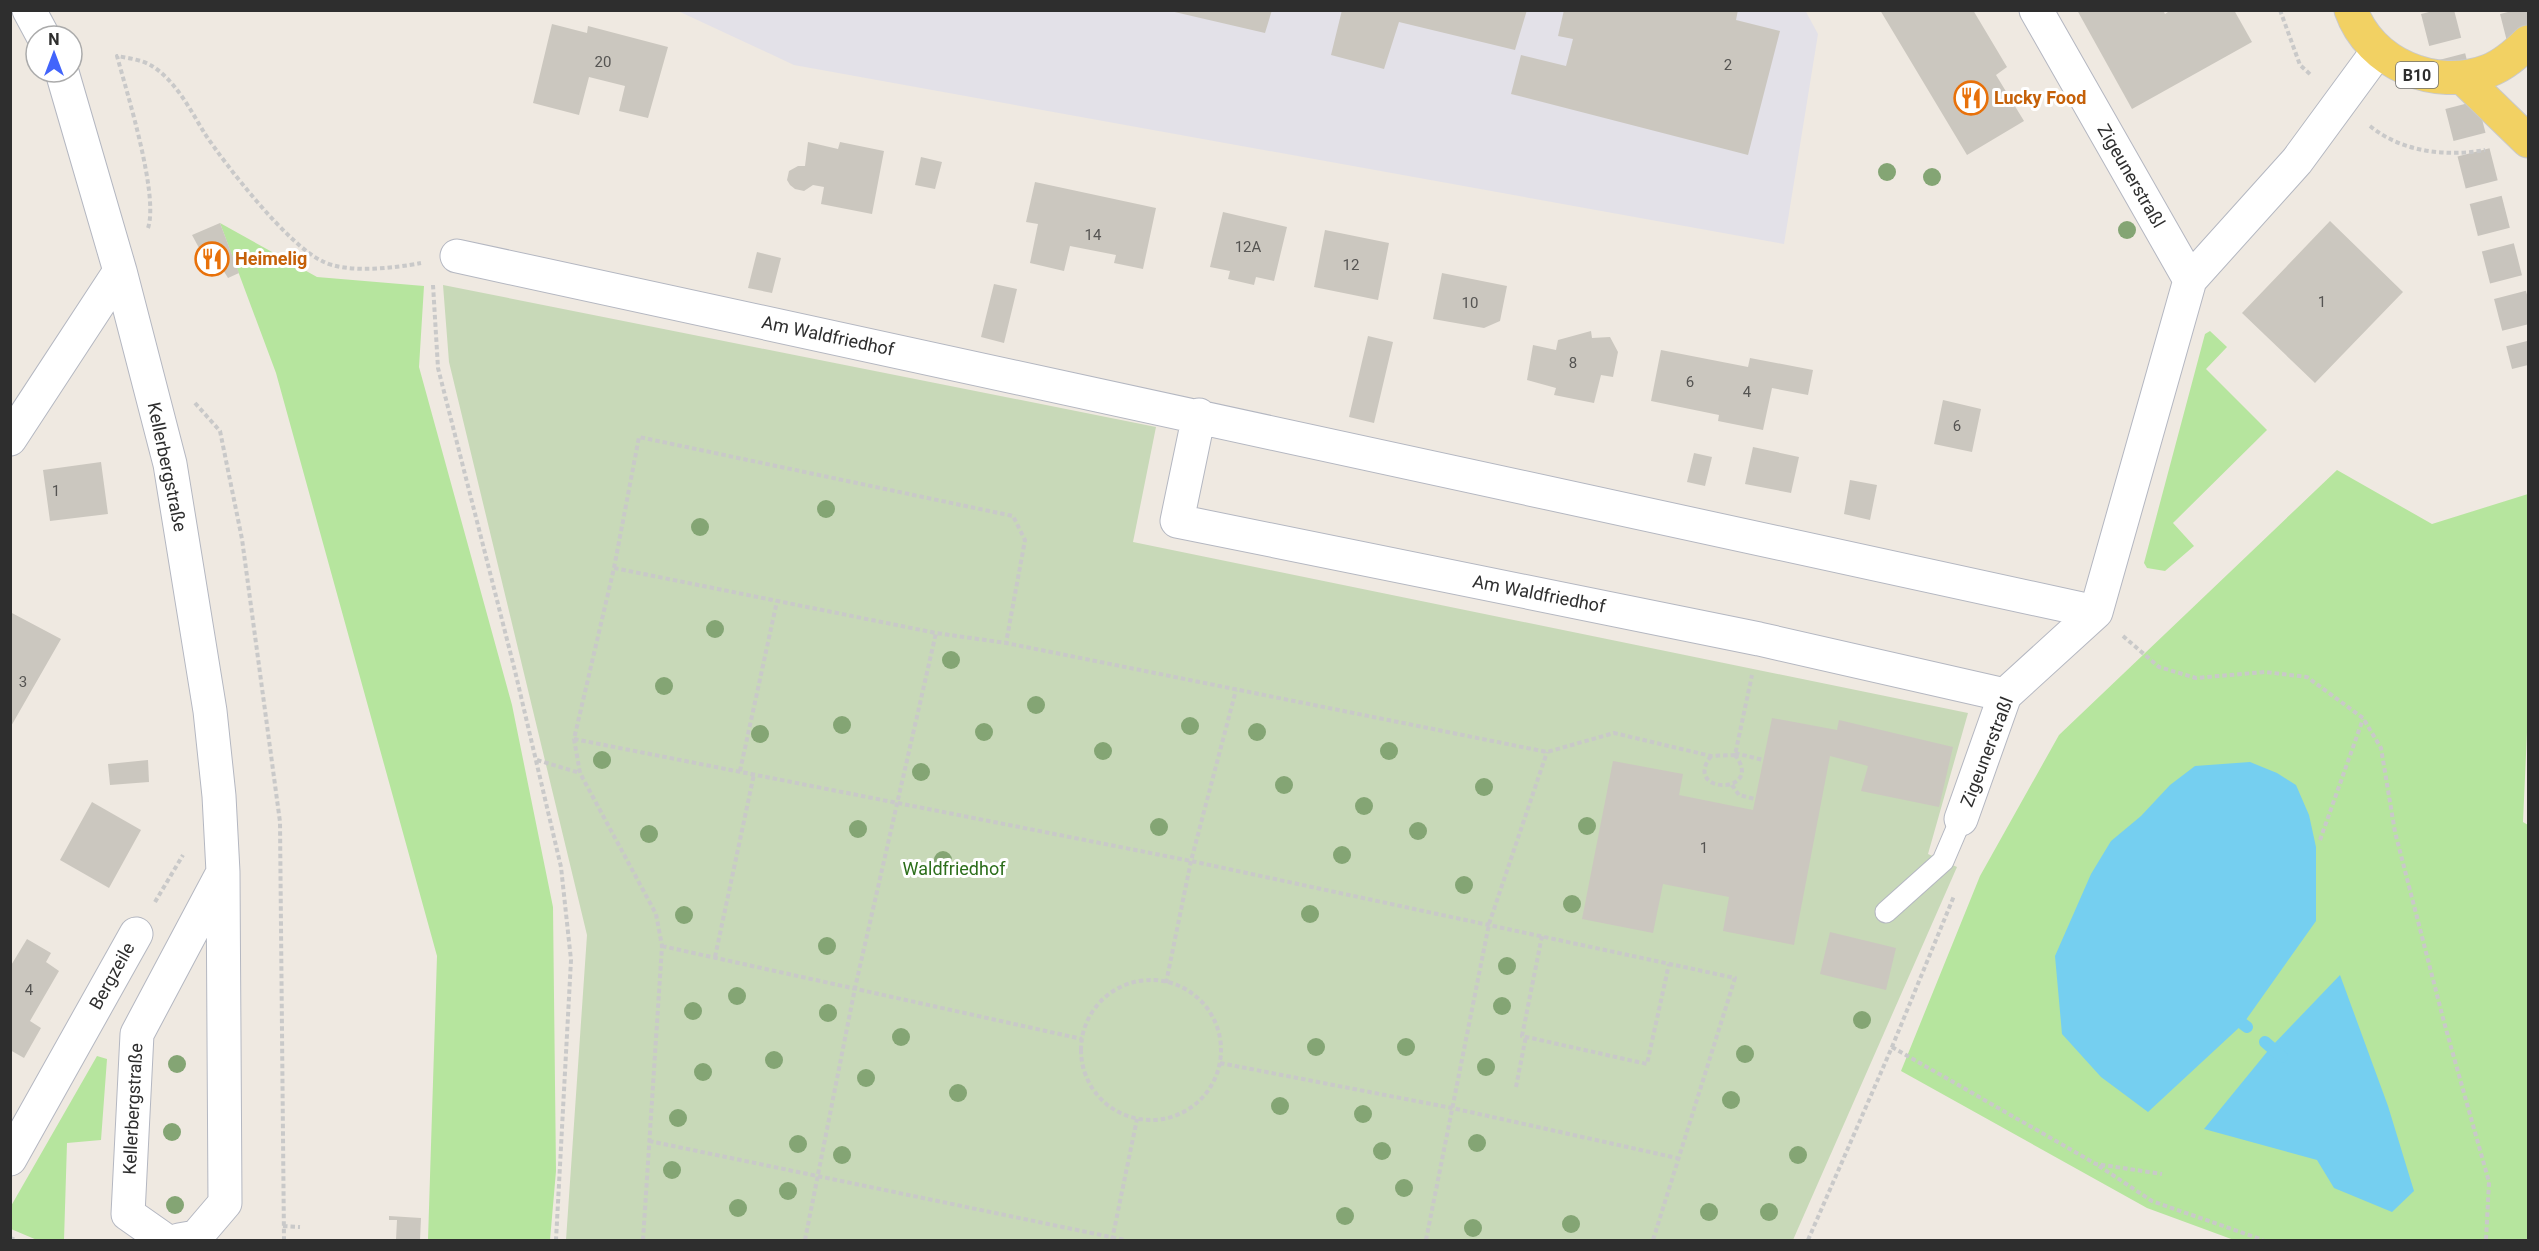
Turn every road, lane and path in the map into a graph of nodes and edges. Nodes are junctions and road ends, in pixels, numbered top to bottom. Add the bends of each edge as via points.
1 (29, 10) edge
2 (2036, 10) edge
3 (2280, 10) edge
4 (2351, 10) edge
5 (37, 24) edge
6 (2529, 42) edge
7 (2377, 52) junction
8 (2463, 78) junction
9 (65, 84) edge
10 (2341, 102) junction
11 (2527, 140) edge
12 (152, 216) dead end
13 (444, 258) junction
14 (120, 271) junction
15 (2190, 280) junction
16 (1199, 415) junction
17 (10, 439) edge
18 (614, 568) junction
19 (777, 601) junction
20 (2096, 612) junction
21 (936, 633) junction
22 (1759, 639) junction
23 (1006, 643) junction
24 (1236, 690) junction
25 (2005, 695) junction
26 (2363, 718) junction
27 (574, 739) junction
28 (1547, 752) junction
29 (1735, 754) junction
30 (1711, 756) junction
31 (536, 760) junction
32 (1763, 760) dead end
33 (740, 771) junction
34 (580, 773) junction
35 (754, 774) junction
36 (1732, 785) junction
37 (1755, 799) dead end
38 (896, 802) junction
39 (1961, 819) joint
40 (2320, 840) dead end
41 (189, 845) dead end
42 (1191, 861) junction
43 (223, 872) junction
44 (1958, 885) dead end
45 (1886, 912) dead end
46 (1489, 924) junction
47 (136, 934) joint
48 (1542, 936) junction
49 (662, 945) junction
50 (715, 957) junction
51 (1669, 964) junction
52 (1166, 983) junction
53 (855, 988) junction
54 (1526, 1036) junction
55 (1082, 1039) junction
56 (1892, 1047) junction
57 (1220, 1063) junction
58 (1516, 1087) dead end
59 (1452, 1108) junction
60 (1137, 1119) junction
61 (649, 1141) junction
62 (1677, 1158) junction
63 (10, 1159) edge
64 (2096, 1164) junction
65 (2162, 1174) dead end
66 (816, 1178) junction
67 (283, 1226) dead end
68 (300, 1227) dead end
69 (10, 1238) edge
70 (1113, 1239) edge
71 (16, 1240) edge
72 (165, 1240) edge
73 (179, 1240) edge
74 (556, 1240) edge
75 (643, 1240) edge
76 (805, 1240) edge
77 (1125, 1240) edge
78 (1426, 1240) edge
79 (1653, 1240) edge
80 (1808, 1240) edge
81 (2263, 1240) edge
82 (2486, 1240) edge

1 - 5 street
2 - 15 street, Zigeunerstraßl
3 - 10 path via 2300,65
4 - 7 main road, B10 via 2355,24
6 - 8 main road, B10 via 2488,71
7 - 8 main road, B10 via 2417,75
7 - 10 street
8 - 11 main road, B10
9 - 14 street, Kellerbergstraße
10 - 11 path via 2399,145 2435,153 2471,153
10 - 15 street via 2297,161
12 - 13 path via 146,168 117,56 152,65 176,88 220,155 293,240 323,262 378,268
13 - 16 street, Am Waldfriedhof
13 - 31 path via 438,368
14 - 17 street
14 - 43 street, Kellerbergstraße via 170,464 210,711
15 - 20 street
16 - 20 street, Am Waldfriedhof
16 - 22 street, Am Waldfriedhof via 1177,521
18 - 19 path
18 - 23 path via 639,437 1013,516 1025,540
18 - 27 path
19 - 21 path
19 - 33 path
20 - 25 street, Zigeunerstraßl
20 - 26 path via 2159,667 2196,678 2265,672 2307,677
21 - 23 path
21 - 38 path
22 - 25 street, Am Waldfriedhof
22 - 29 path
23 - 24 path
24 - 28 path
24 - 42 path
25 - 39 street, Zigeunerstraßl
26 - 40 path
26 - 82 path via 2381,748 2395,832 2489,1182
27 - 33 path
27 - 34 path
28 - 30 path via 1614,733
28 - 46 path
29 - 30 path
29 - 32 path
29 - 36 path via 1741,774
30 - 36 path via 1705,766 1707,777 1715,785
31 - 34 path
31 - 74 path via 561,867 571,960
33 - 35 path
34 - 49 path via 656,914
35 - 38 path
35 - 50 path
36 - 37 path via 1739,795
38 - 42 path
38 - 53 path
39 - 45 lane via 1943,861
41 - 47 path, Bergzeile
42 - 46 path
42 - 52 path
43 - 72 street, Kellerbergstraße via 137,1034 128,1214
43 - 73 street, Kellerbergstraße via 225,1203 196,1237
44 - 56 path
46 - 48 path
46 - 59 path
47 - 63 street, Bergzeile
48 - 51 path
48 - 54 path via 1522,1036
49 - 50 path
49 - 61 path
50 - 53 path
51 - 54 path via 1647,1064
51 - 62 path via 1735,978
52 - 55 path via 1138,982 1112,992 1092,1013
52 - 57 path via 1191,993 1210,1012 1220,1036
53 - 55 path
53 - 66 path
54 - 58 path
55 - 60 path via 1084,1070 1098,1096 1122,1114
56 - 64 path
56 - 80 path
57 - 59 path
57 - 60 path via 1209,1088 1190,1108 1174,1117
59 - 62 path
59 - 78 path
60 - 70 path
61 - 66 path
61 - 75 path
62 - 79 path
64 - 65 path
64 - 81 path via 2152,1201
66 - 70 path
66 - 76 path
67 - 68 path
69 - 71 path
70 - 77 path

